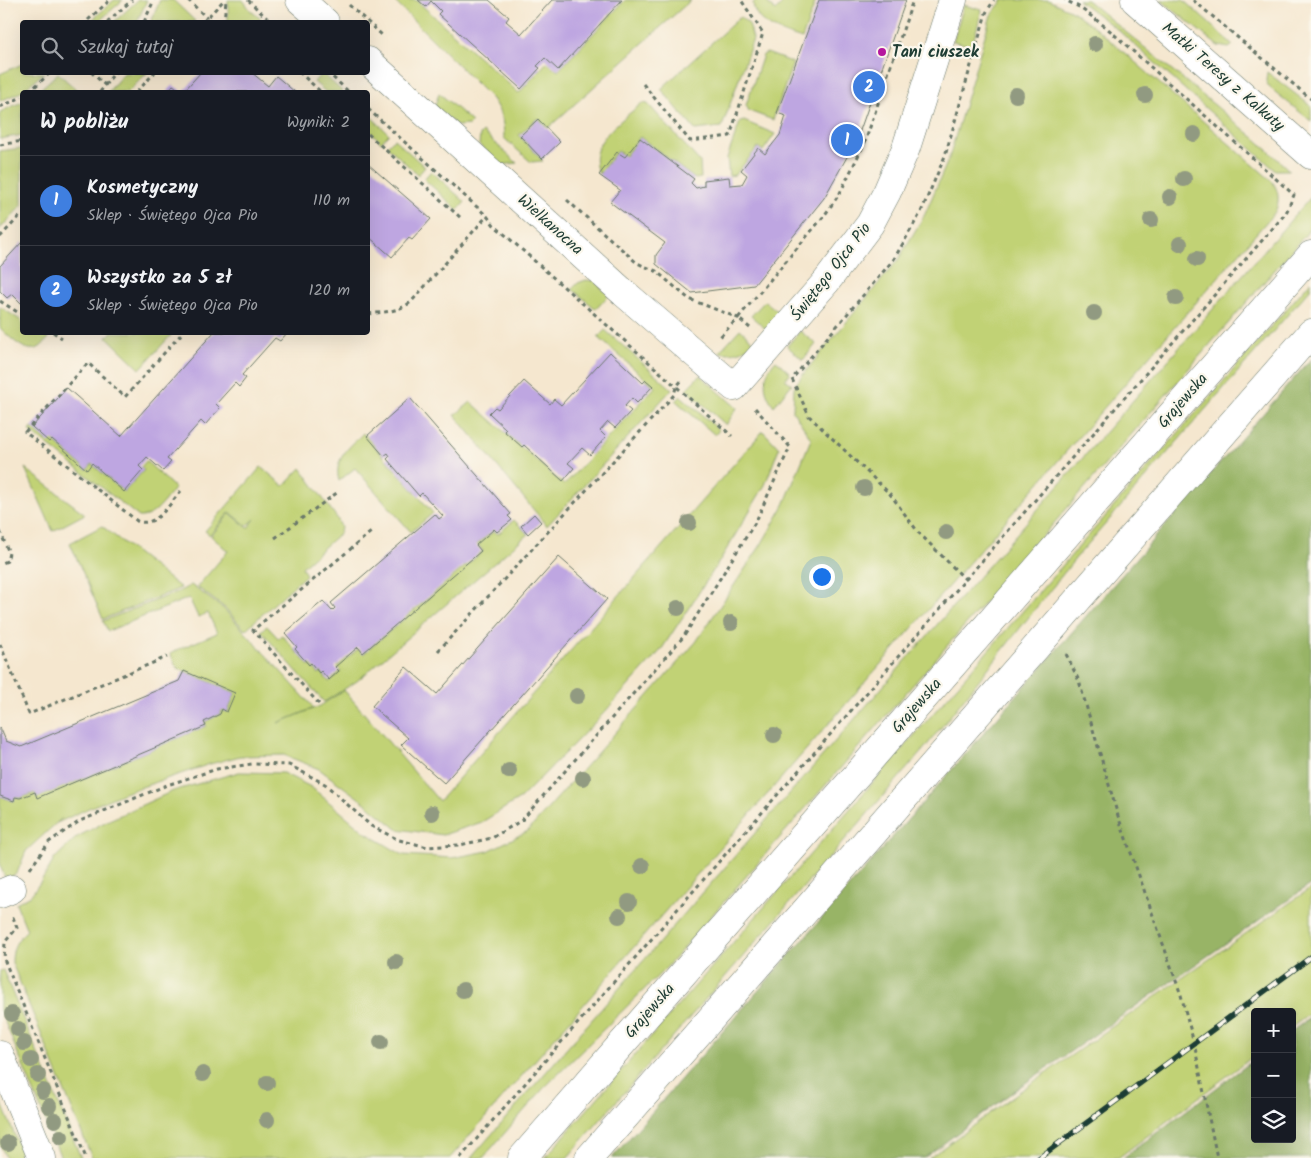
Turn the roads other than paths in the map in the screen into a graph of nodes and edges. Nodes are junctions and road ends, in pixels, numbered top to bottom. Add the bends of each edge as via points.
1 (300, 0) edge
2 (953, 0) edge
3 (1135, 0) edge
4 (323, 20) edge
5 (370, 62) edge
6 (1311, 155) edge
7 (1311, 255) edge
8 (1311, 333) edge
9 (734, 387) joint
10 (0, 1055) edge
11 (42, 1158) edge
12 (522, 1158) edge
13 (589, 1158) edge

1 - 4 main road
2 - 9 main road, Świętego Ojca Pio via 906,148 879,209 843,261
3 - 6 main road, Matki Teresy z Kalkuty
5 - 9 main road, Wielkanocna
7 - 12 main road, Grajewska
8 - 13 main road
10 - 11 main road

